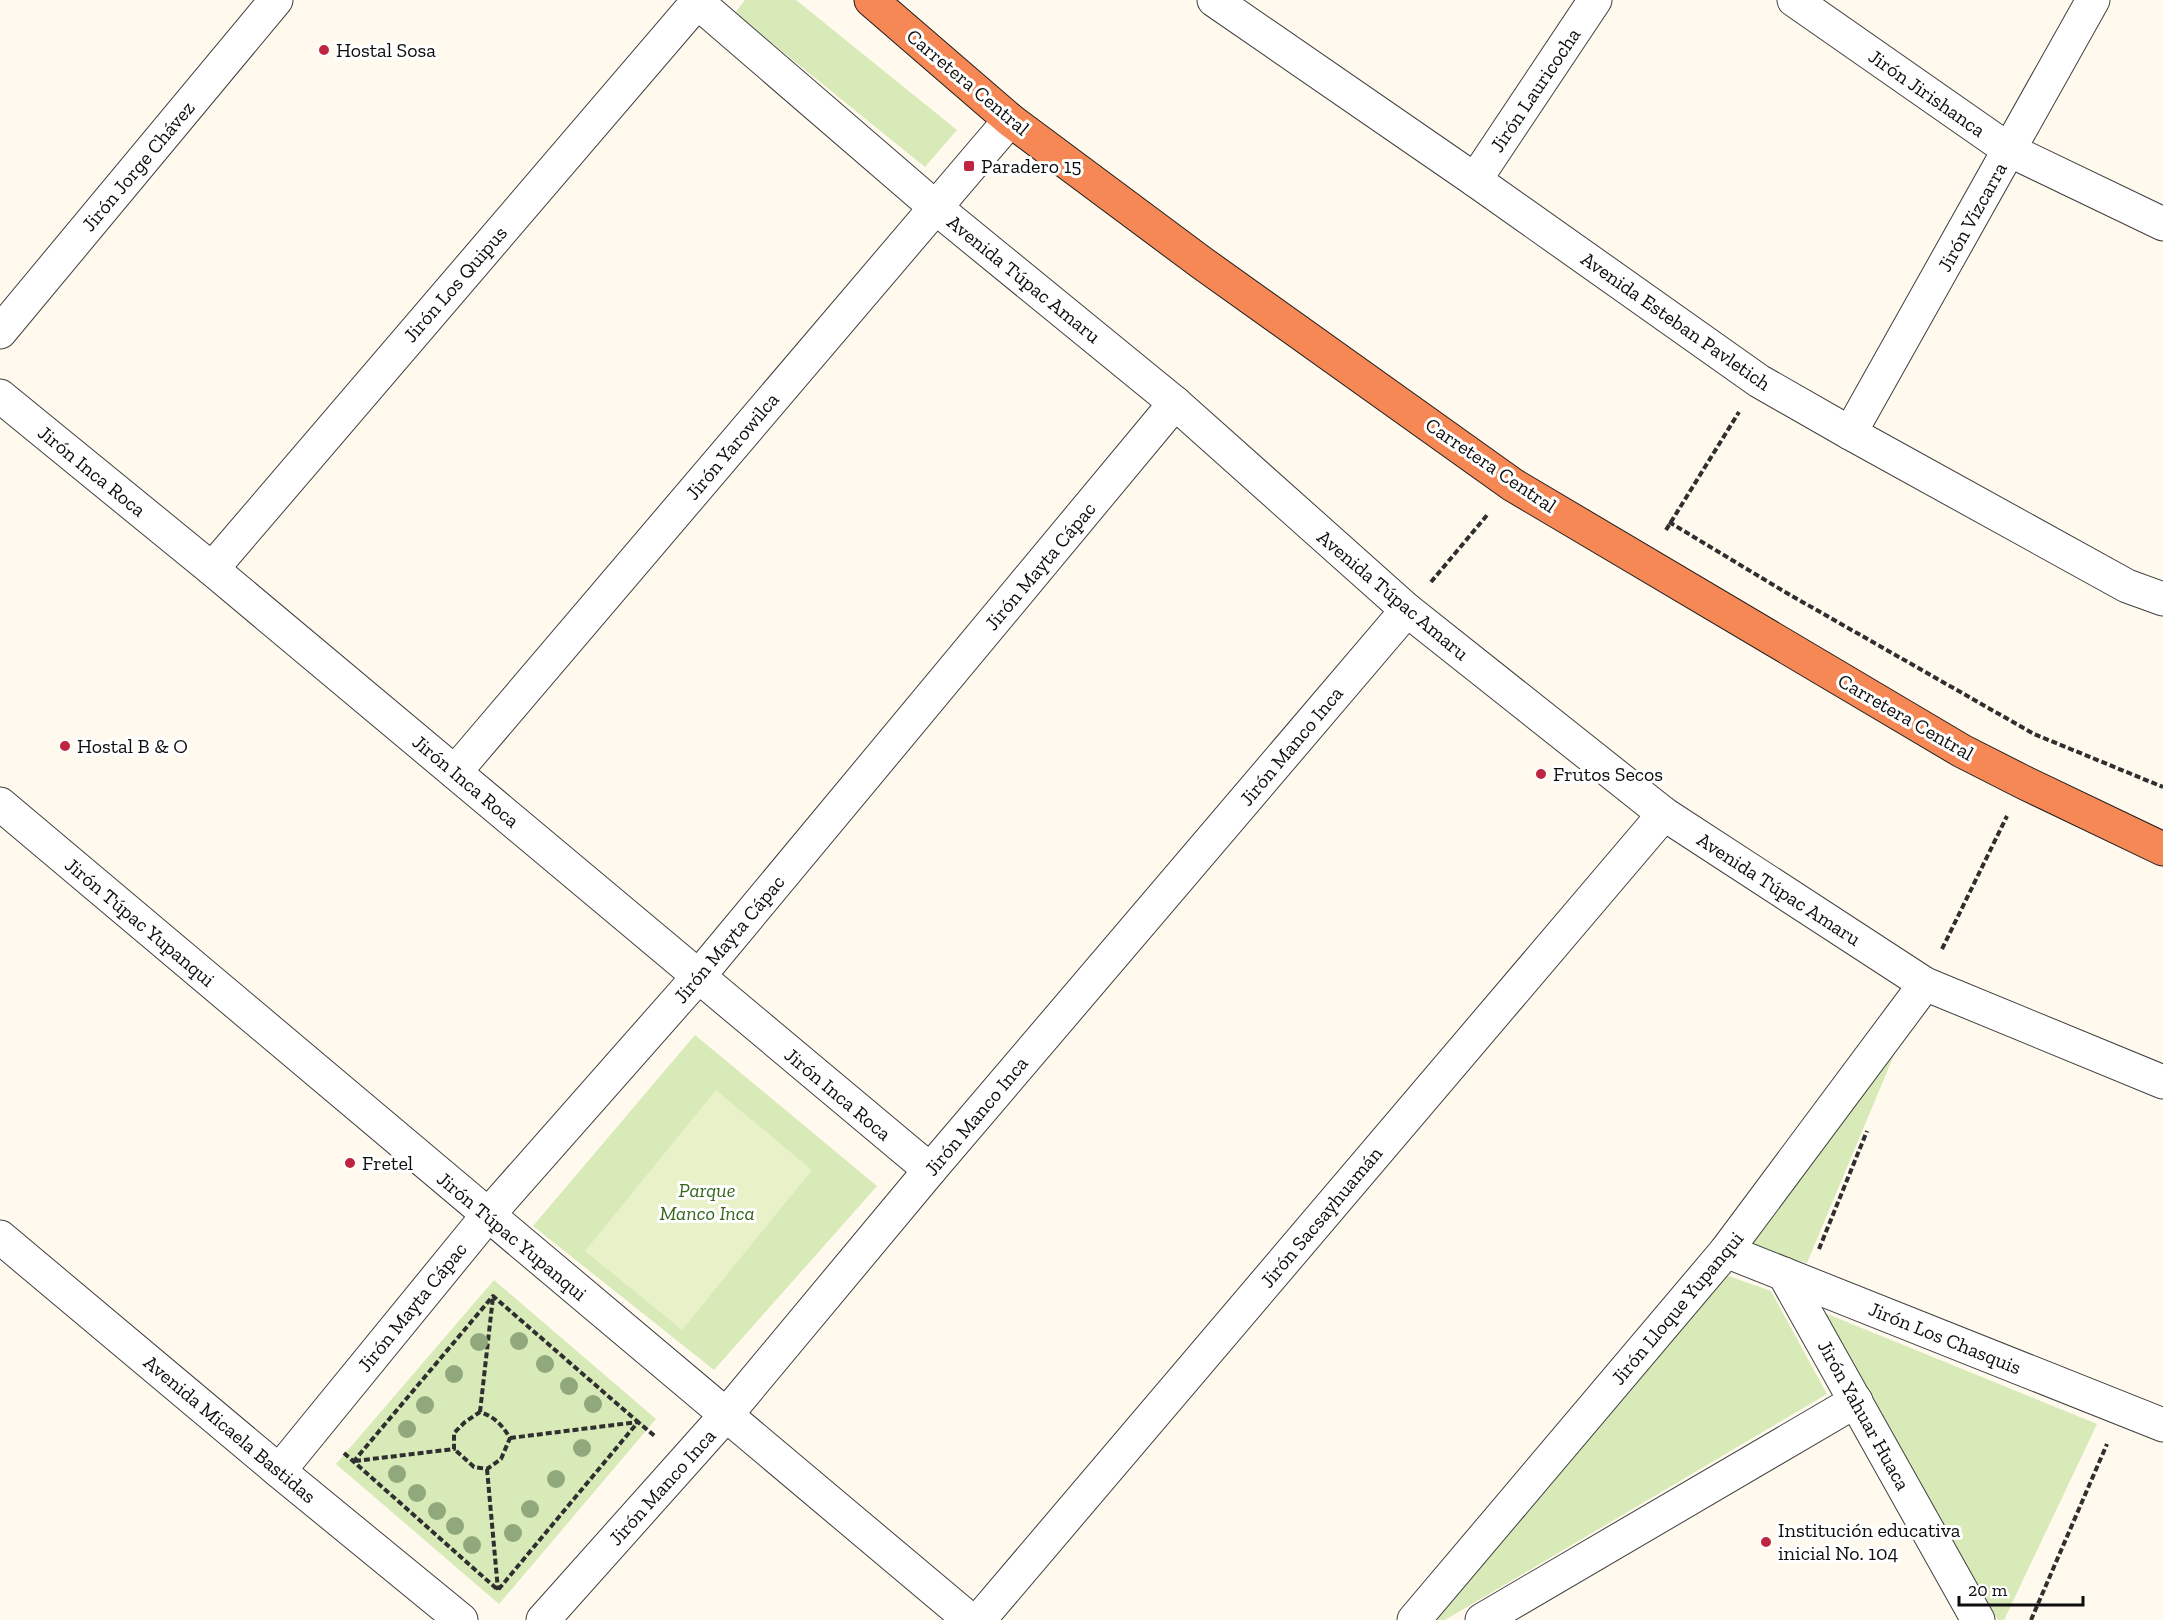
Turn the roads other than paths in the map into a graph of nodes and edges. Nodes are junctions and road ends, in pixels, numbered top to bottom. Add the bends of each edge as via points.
1 (276, 0) edge
2 (871, 0) edge
3 (1214, 0) edge
4 (1595, 0) edge
5 (1794, 0) edge
6 (2094, 0) edge
7 (697, 1) edge
8 (1010, 120) junction
9 (2009, 150) junction
10 (1475, 180) junction
11 (935, 207) junction
12 (2163, 224) edge
13 (0, 332) edge
14 (0, 396) edge
15 (1175, 403) junction
16 (1850, 433) junction
17 (212, 569) junction
18 (2163, 599) edge
19 (1407, 610) junction
20 (455, 772) junction
21 (0, 804) edge
22 (1664, 814) junction
23 (2163, 849) edge
24 (698, 977) junction
25 (1925, 984) junction
26 (2163, 1082) edge
27 (930, 1170) junction
28 (488, 1215) junction
29 (0, 1237) edge
30 (1726, 1251) junction
31 (1795, 1278) junction
32 (1856, 1401) junction
33 (726, 1415) junction
34 (2163, 1425) edge
35 (279, 1471) junction
36 (461, 1620) edge
37 (543, 1620) edge
38 (970, 1620) edge
39 (979, 1620) edge
40 (1414, 1620) edge
41 (1482, 1620) edge
42 (1978, 1620) edge

1 - 13 street, Jirón Jorge Chávez
2 - 8 highway, Carretera Central
3 - 10 street, Avenida Esteban Pavletich
4 - 10 street, Jirón Lauricocha
5 - 9 street, Jirón Jirishanca
6 - 9 street, Jirón Vizcarra
7 - 11 street, Avenida Túpac Amaru
7 - 17 street, Jirón Los Quipus
8 - 11 street, Jirón Yarowilca
8 - 23 highway, Carretera Central via 1192,256 1513,485 1962,751
9 - 12 street, Jirón Jirishanca
9 - 16 street, Jirón Vizcarra
10 - 16 street, Avenida Esteban Pavletich via 1759,381
11 - 15 street, Avenida Túpac Amaru
11 - 20 street, Jirón Yarowilca
14 - 17 street, Jirón Inca Roca
15 - 19 street, Avenida Túpac Amaru
15 - 24 street, Jirón Mayta Cápac
16 - 18 street, Avenida Esteban Pavletich via 2127,586
17 - 20 street, Jirón Inca Roca
19 - 22 street, Avenida Túpac Amaru
19 - 27 street, Jirón Manco Inca
20 - 24 street, Jirón Inca Roca
21 - 28 street, Jirón Túpac Yupanqui
22 - 25 street, Avenida Túpac Amaru
22 - 39 street, Jirón Sacsayhuamán
24 - 27 street, Jirón Inca Roca
24 - 28 street, Jirón Mayta Cápac
25 - 26 street, Avenida Túpac Amaru
25 - 30 street, Jirón Lloque Yupanqui
27 - 33 street, Jirón Manco Inca
28 - 33 street, Jirón Túpac Yupanqui
28 - 35 street, Jirón Mayta Cápac
29 - 35 street, Avenida Micaela Bastidas
30 - 31 street, Jirón Los Chasquis
30 - 40 street, Jirón Lloque Yupanqui
31 - 32 street, Jirón Yahuar Huaca
31 - 34 street, Jirón Los Chasquis
32 - 41 street
32 - 42 street, Jirón Yahuar Huaca
33 - 37 street, Jirón Manco Inca
33 - 38 street, Jirón Túpac Yupanqui
35 - 36 street, Avenida Micaela Bastidas

